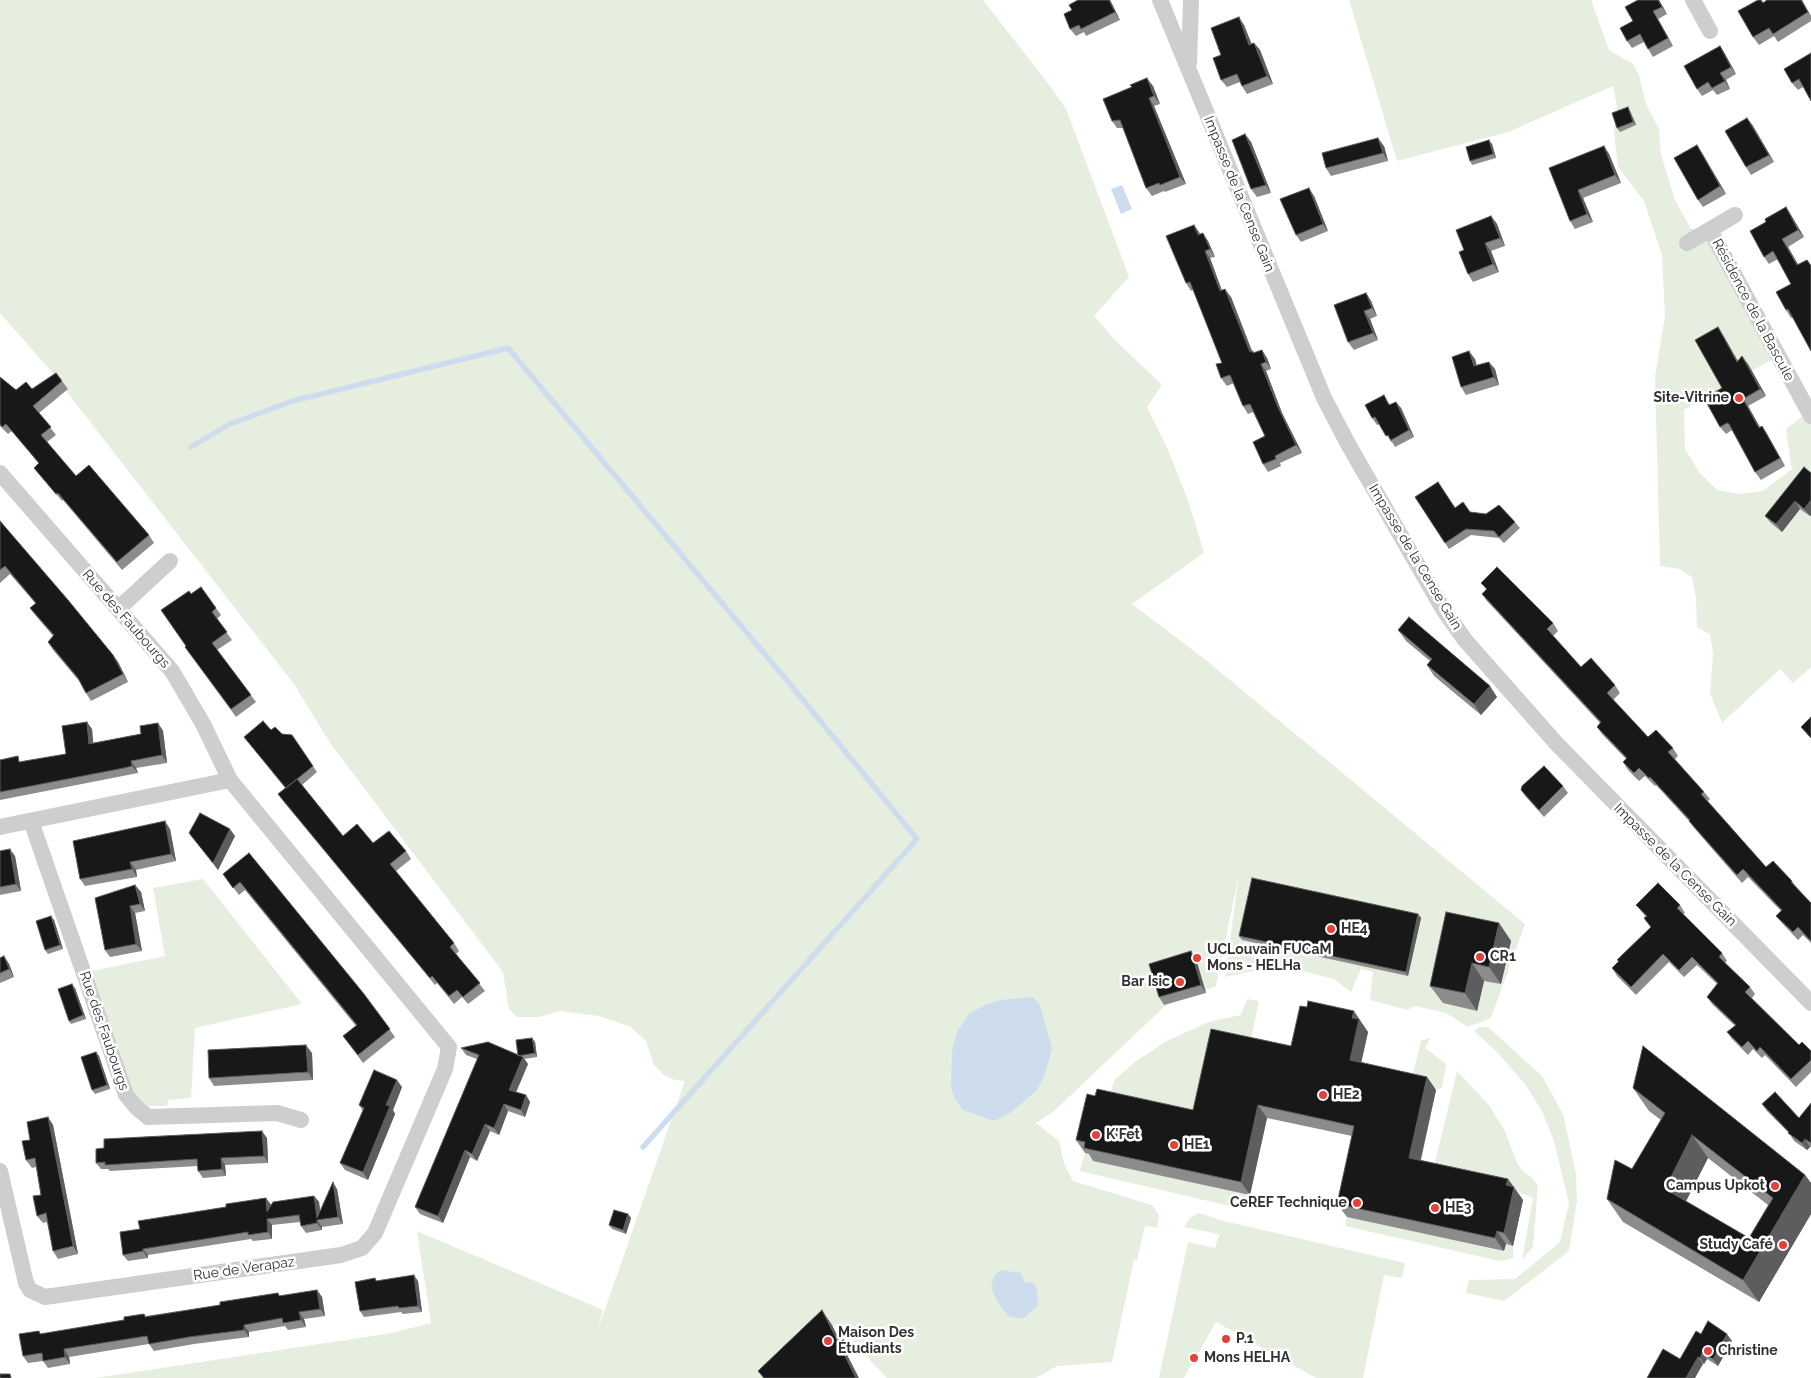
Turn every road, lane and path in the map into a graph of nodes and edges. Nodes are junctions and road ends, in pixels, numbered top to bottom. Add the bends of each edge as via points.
1 (1160, 0) edge
2 (1191, 0) edge
3 (1697, 1) edge
4 (1710, 31) dead end
5 (1189, 70) junction
6 (1736, 215) dead end
7 (1710, 230) junction
8 (1687, 243) dead end
9 (1811, 416) edge
10 (0, 473) edge
11 (170, 561) dead end
12 (118, 609) junction
13 (230, 780) junction
14 (31, 821) junction
15 (0, 827) edge
16 (1811, 1003) edge
17 (449, 1047) joint
18 (302, 1120) dead end
19 (0, 1171) edge

1 - 5 street, Impasse de la Cense Gain
2 - 5 street, Impasse de la Cense Gain
3 - 4 street
5 - 16 street, Impasse de la Cense Gain via 1324,398 1443,608 1465,640 1556,743
6 - 7 street, Résidence de la Bascule
7 - 8 street, Résidence de la Bascule
7 - 9 street, Résidence de la Bascule
10 - 12 street, Rue des Faubourgs
11 - 12 street
12 - 13 street, Rue des Faubourgs via 172,671
13 - 14 street
13 - 17 street, Rue des Faubourgs
14 - 15 street
14 - 18 street, Rue des Faubourgs via 126,1095 136,1107 148,1117 277,1113
17 - 19 street, Rue de Verapaz via 445,1069 375,1233 362,1248 341,1255 45,1298 30,1290 26,1283

